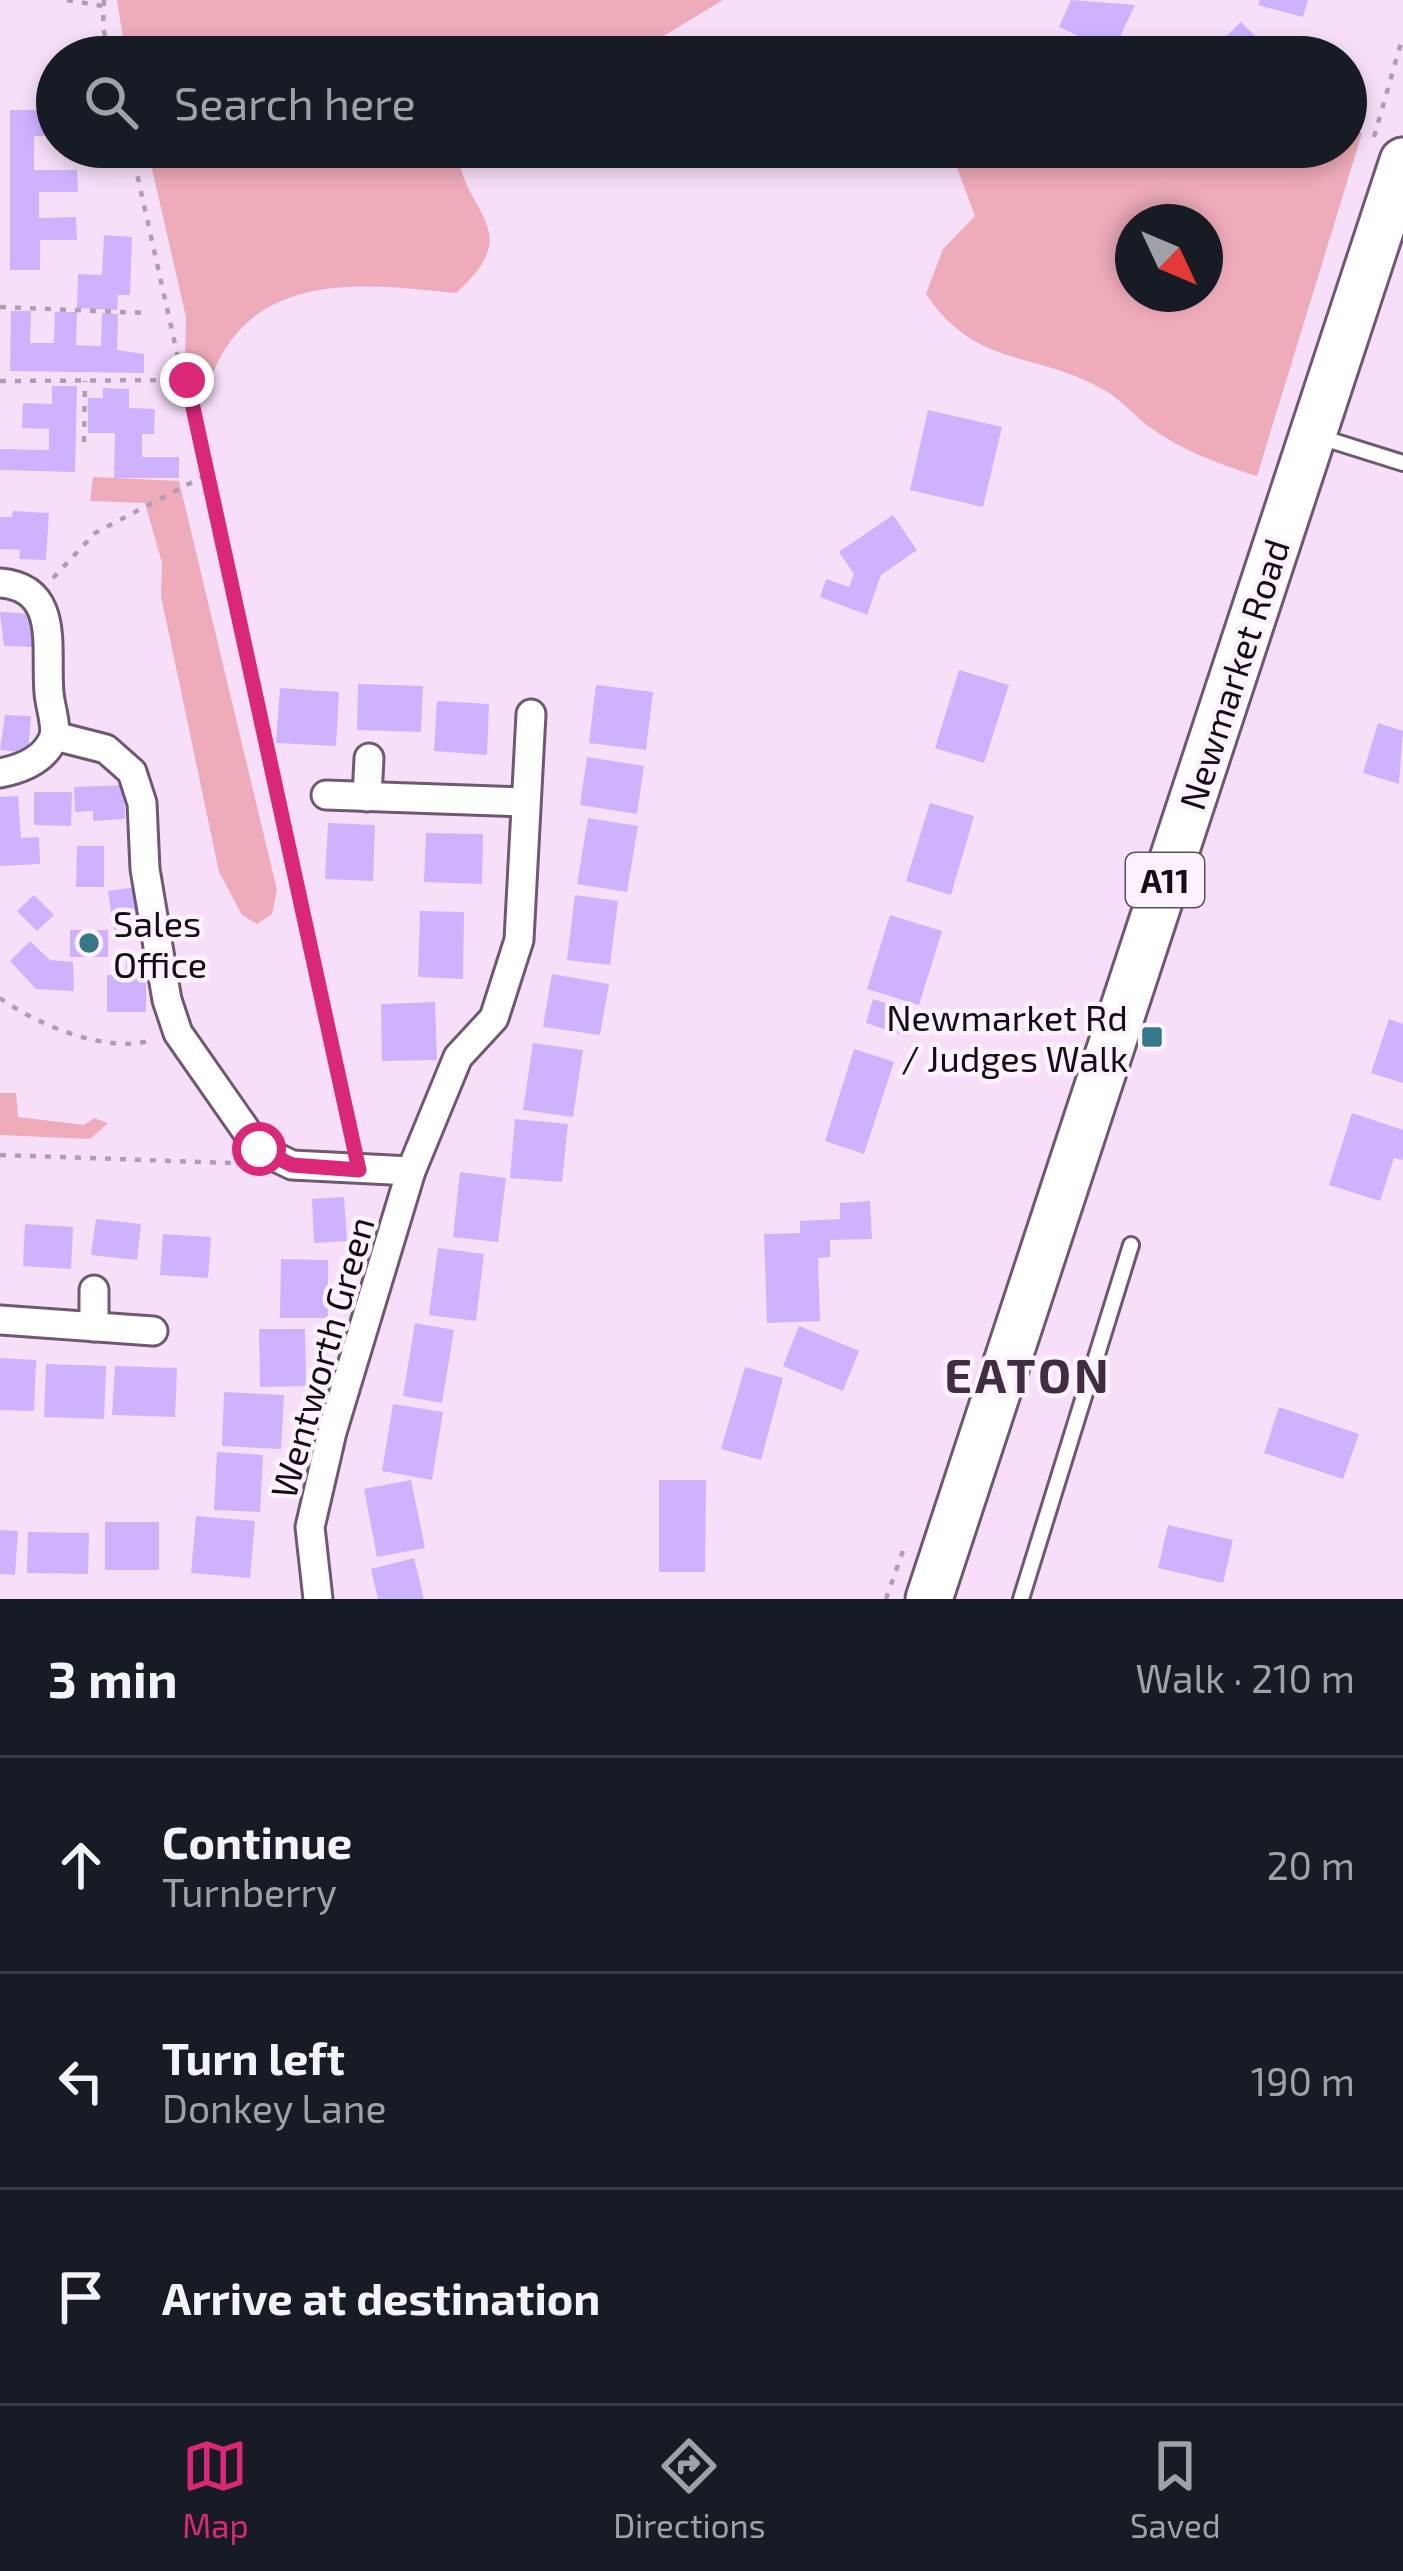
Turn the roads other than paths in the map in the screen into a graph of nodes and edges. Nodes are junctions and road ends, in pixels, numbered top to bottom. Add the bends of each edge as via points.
1 (1403, 160) edge
2 (1312, 435) junction
3 (1403, 463) edge
4 (0, 583) edge
5 (531, 714) dead end
6 (55, 736) junction
7 (369, 758) dead end
8 (0, 773) edge
9 (326, 795) dead end
10 (367, 797) junction
11 (525, 802) junction
12 (411, 1171) junction
13 (1131, 1245) dead end
14 (94, 1290) dead end
15 (0, 1320) edge
16 (94, 1327) junction
17 (153, 1331) dead end
18 (318, 1599) edge
19 (929, 1599) edge
20 (1021, 1599) edge

1 - 2 highway, Newmarket Road / A11
2 - 3 lane
2 - 19 highway, Newmarket Road / A11
4 - 6 street via 38,596 47,621
5 - 11 street, Wentworth Green
6 - 8 street via 39,758
6 - 12 street via 106,749 132,772 178,1033 259,1149 292,1165
7 - 10 street
9 - 10 street
10 - 11 street
11 - 12 street, Wentworth Green via 519,940 494,1018 458,1057
12 - 18 street, Wentworth Green via 310,1528
13 - 20 lane
14 - 16 street
15 - 16 street
16 - 17 street

